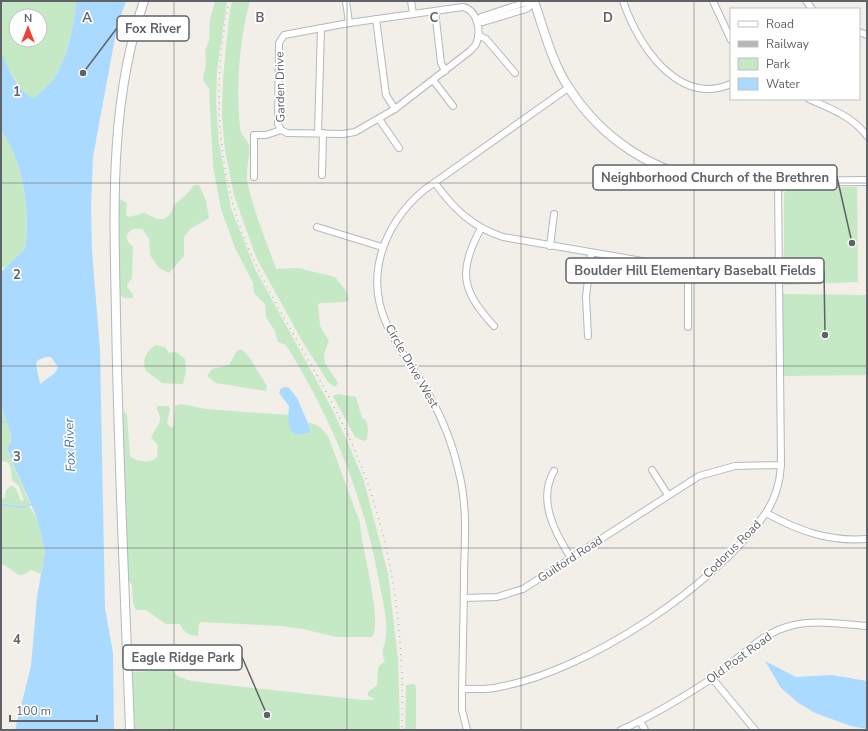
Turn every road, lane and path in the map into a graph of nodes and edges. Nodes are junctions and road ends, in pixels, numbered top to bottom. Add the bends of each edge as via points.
1 (144, 1) edge
2 (346, 1) edge
3 (411, 1) edge
4 (472, 1) edge
5 (623, 1) edge
6 (713, 1) edge
7 (534, 2) edge
8 (469, 8) junction
9 (435, 11) junction
10 (413, 14) junction
11 (376, 19) junction
12 (477, 22) junction
13 (349, 23) junction
14 (321, 28) junction
15 (478, 35) junction
16 (730, 38) edge
17 (445, 71) junction
18 (515, 73) dead end
19 (433, 80) junction
20 (730, 84) edge
21 (568, 88) junction
22 (811, 100) edge
23 (453, 106) dead end
24 (395, 109) junction
25 (379, 119) junction
26 (281, 130) junction
27 (320, 133) junction
28 (867, 136) edge
29 (399, 148) dead end
30 (322, 175) dead end
31 (254, 177) dead end
32 (867, 181) edge
33 (778, 182) junction
34 (435, 183) junction
35 (554, 214) dead end
36 (317, 227) dead end
37 (481, 228) junction
38 (550, 246) junction
39 (382, 247) junction
40 (591, 253) junction
41 (688, 266) junction
42 (780, 268) junction
43 (494, 326) dead end
44 (688, 327) dead end
45 (588, 336) dead end
46 (781, 465) junction
47 (652, 470) dead end
48 (554, 471) dead end
49 (668, 495) junction
50 (766, 513) junction
51 (867, 538) edge
52 (571, 558) junction
53 (464, 598) junction
54 (867, 626) edge
55 (712, 678) junction
56 (462, 689) junction
57 (640, 721) junction
58 (130, 730) edge
59 (467, 730) edge
60 (621, 730) edge
61 (645, 730) edge
62 (755, 730) edge

1 - 58 street via 136,22 123,88 114,186 116,358
2 - 13 street
3 - 10 street
4 - 8 street
5 - 20 street via 642,44 665,70 680,80 701,88
6 - 16 street
7 - 12 street via 481,17
7 - 21 street
8 - 9 street, Garden Drive
8 - 12 street via 476,16
9 - 10 street, Garden Drive
9 - 17 street
10 - 11 street, Garden Drive
11 - 13 street, Garden Drive
11 - 24 street via 386,95
12 - 15 street
13 - 14 street, Garden Drive
14 - 26 street, Garden Drive via 288,33 279,43 278,124
14 - 27 street
15 - 17 street, Garden Drive via 477,43 470,51
15 - 18 street via 486,39
17 - 19 street, Garden Drive
19 - 23 street
19 - 24 street, Garden Drive
21 - 33 street via 605,133 650,162 687,176 712,181
21 - 34 street, Circle Drive West
22 - 28 street via 844,114 859,125
24 - 25 street, Garden Drive
25 - 27 street, Garden Drive via 355,132
25 - 29 street
26 - 27 street, Garden Drive via 287,133
26 - 31 street, Garden Drive via 266,135 254,135
27 - 30 street
32 - 33 street
33 - 42 street, Codorus Road
34 - 37 street via 457,211
34 - 39 street, Circle Drive West via 403,209
35 - 38 street
36 - 39 street
37 - 38 street via 503,238
37 - 43 street via 469,252 466,273 474,302
38 - 40 street
39 - 53 street, Circle Drive West via 377,287 382,314 441,416 455,456 465,523
40 - 41 street
40 - 45 street via 586,297
41 - 42 street
41 - 44 street
42 - 46 street, Codorus Road
46 - 49 street, Guilford Road via 721,468 699,476
46 - 50 street, Codorus Road via 776,490
47 - 49 street
48 - 52 street via 548,481 547,492 550,519
49 - 52 street, Guilford Road
50 - 51 street via 819,536 849,540
50 - 56 street, Codorus Road via 735,548 699,581 662,612 630,632 585,656 520,682 498,688
52 - 53 street, Guilford Road via 532,584 510,594
53 - 56 street, Circle Drive West
54 - 55 street, Old Post Road via 814,623 795,624 779,629 764,636
55 - 57 street, Old Post Road
55 - 62 street
56 - 59 street, Circle Drive West via 462,710
57 - 60 street, Old Post Road
57 - 61 street

